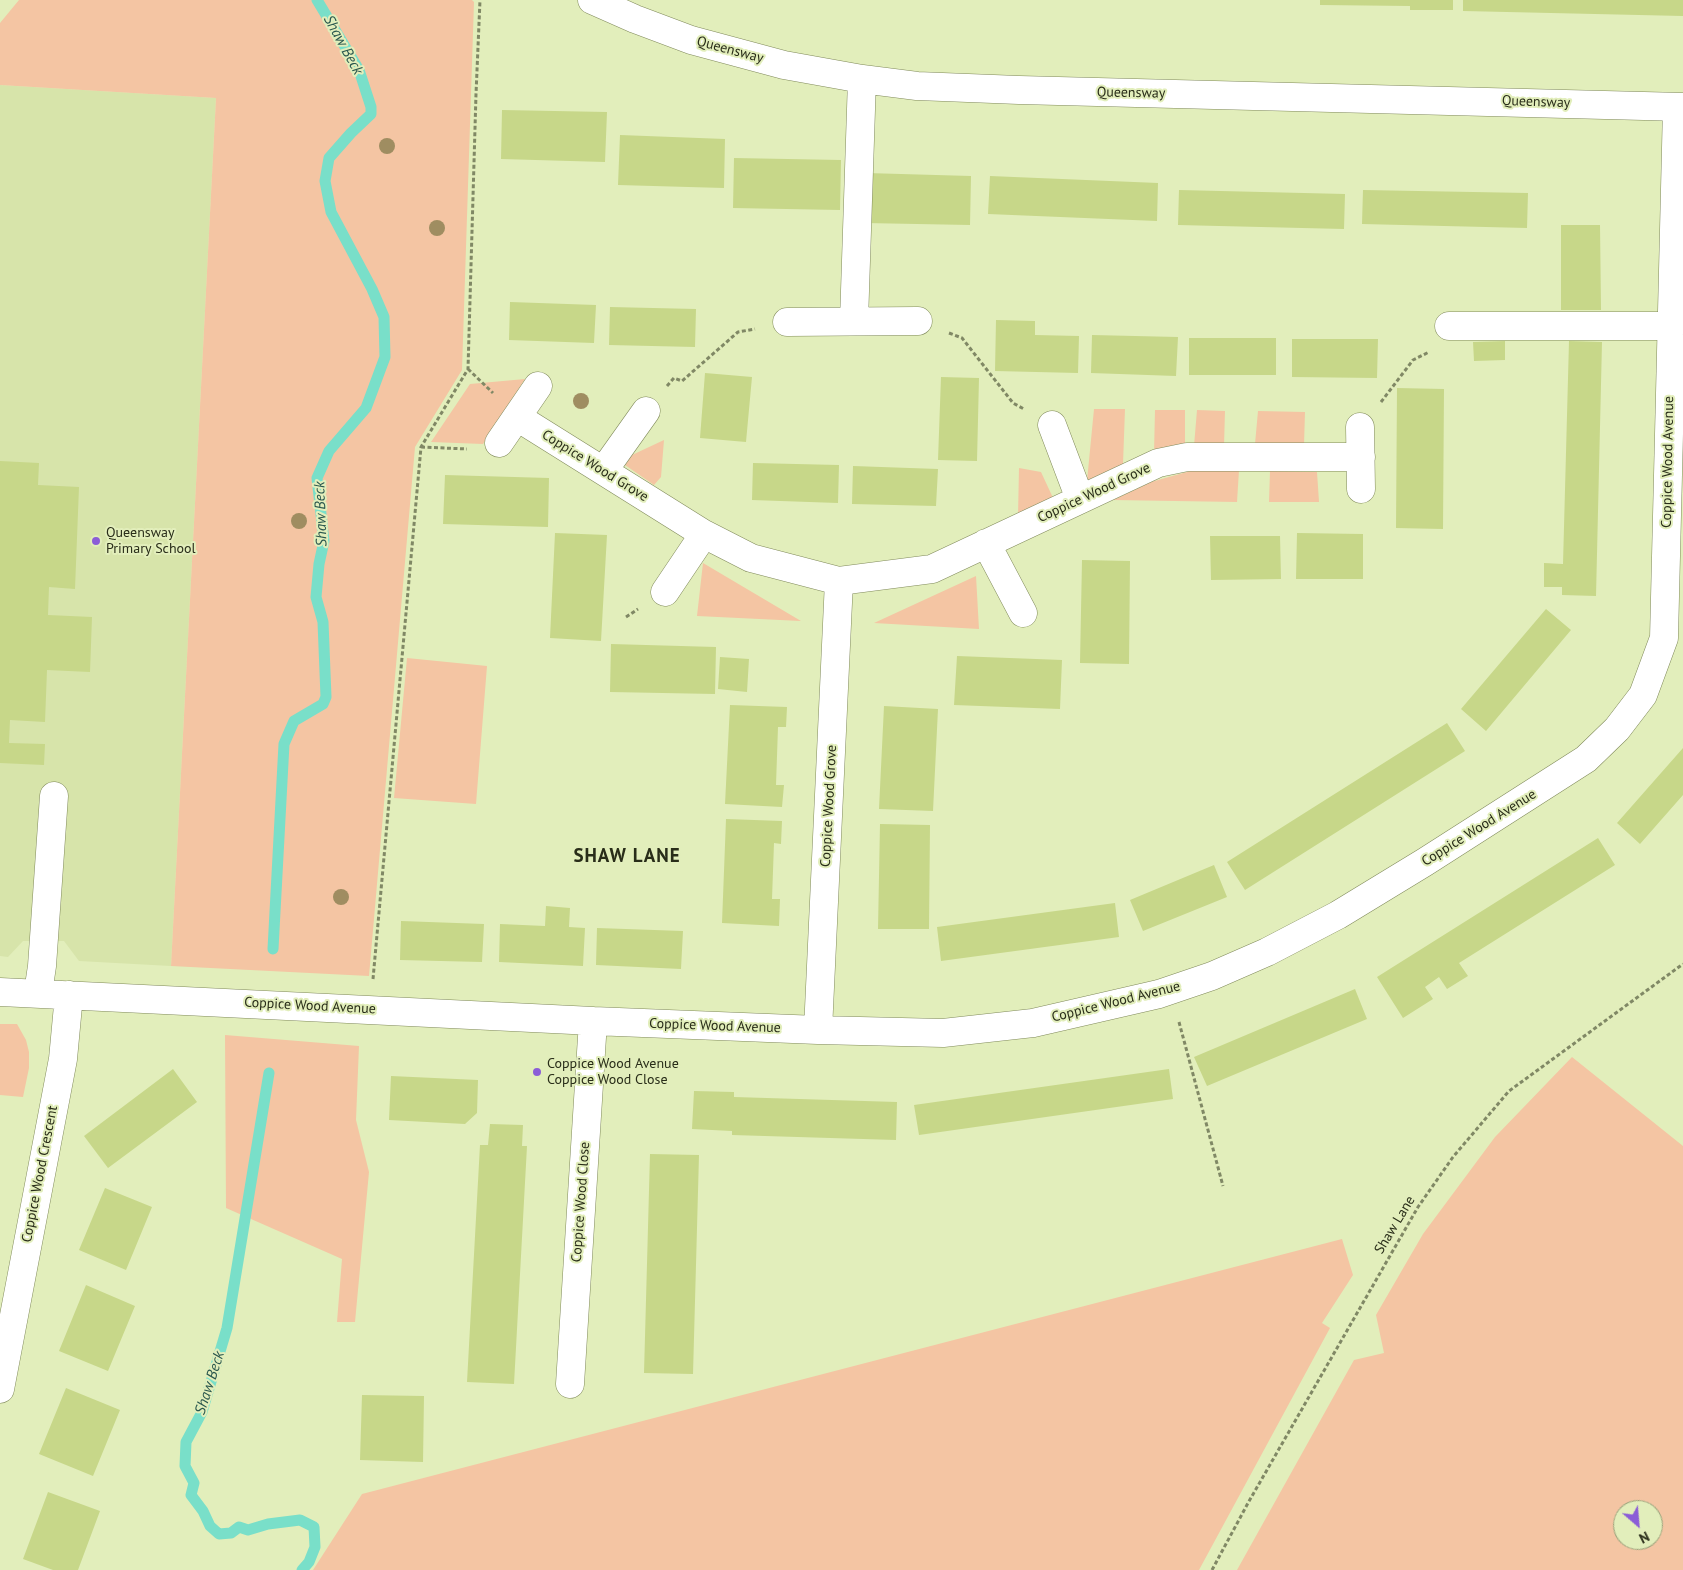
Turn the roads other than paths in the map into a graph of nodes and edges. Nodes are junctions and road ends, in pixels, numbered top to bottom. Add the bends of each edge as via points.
1 (592, 0) edge
2 (862, 79) junction
3 (1680, 107) edge
4 (854, 321) junction
5 (918, 321) road end
6 (787, 322) road end
7 (1449, 326) dead end
8 (1672, 326) junction
9 (538, 386) dead end
10 (646, 411) dead end
11 (517, 417) junction
12 (1052, 425) dead end
13 (1360, 427) dead end
14 (498, 443) road end
15 (1360, 457) junction
16 (604, 470) junction
17 (1361, 489) dead end
18 (1080, 499) junction
19 (704, 534) junction
20 (986, 543) junction
21 (839, 581) junction
22 (665, 592) dead end
23 (1023, 613) dead end
24 (54, 796) dead end
25 (0, 992) edge
26 (38, 993) junction
27 (69, 995) junction
28 (593, 1021) junction
29 (818, 1030) junction
30 (3, 1352) edge
31 (570, 1384) dead end
32 (0, 1388) edge

1 - 2 street, Queensway via 691,40 784,65
2 - 3 street, Queensway via 917,86 1019,90
2 - 4 street
3 - 8 street, Coppice Wood Avenue
4 - 5 street
4 - 6 street
7 - 8 street
8 - 29 street, Coppice Wood Avenue via 1664,638 1643,695 1617,729 1586,759 1338,914 1267,952 1212,976 1159,994 1033,1024 943,1033
9 - 11 street
10 - 16 street
11 - 14 street
11 - 16 street, Coppice Wood Grove
12 - 18 street
13 - 15 street
15 - 17 street
15 - 18 street, Coppice Wood Grove via 1187,457 1158,463
16 - 19 street, Coppice Wood Grove
18 - 20 street, Coppice Wood Grove
19 - 21 street, Coppice Wood Grove via 751,558
19 - 22 street
20 - 21 street, Coppice Wood Grove via 932,569
20 - 23 street
21 - 29 street, Coppice Wood Grove
24 - 26 street
25 - 26 street, Coppice Wood Avenue
26 - 27 street, Coppice Wood Avenue
27 - 28 street, Coppice Wood Avenue
27 - 30 street, Coppice Wood Crescent via 63,1059
28 - 29 street, Coppice Wood Avenue
28 - 31 street, Coppice Wood Close
30 - 32 street, Coppice Wood Crescent

